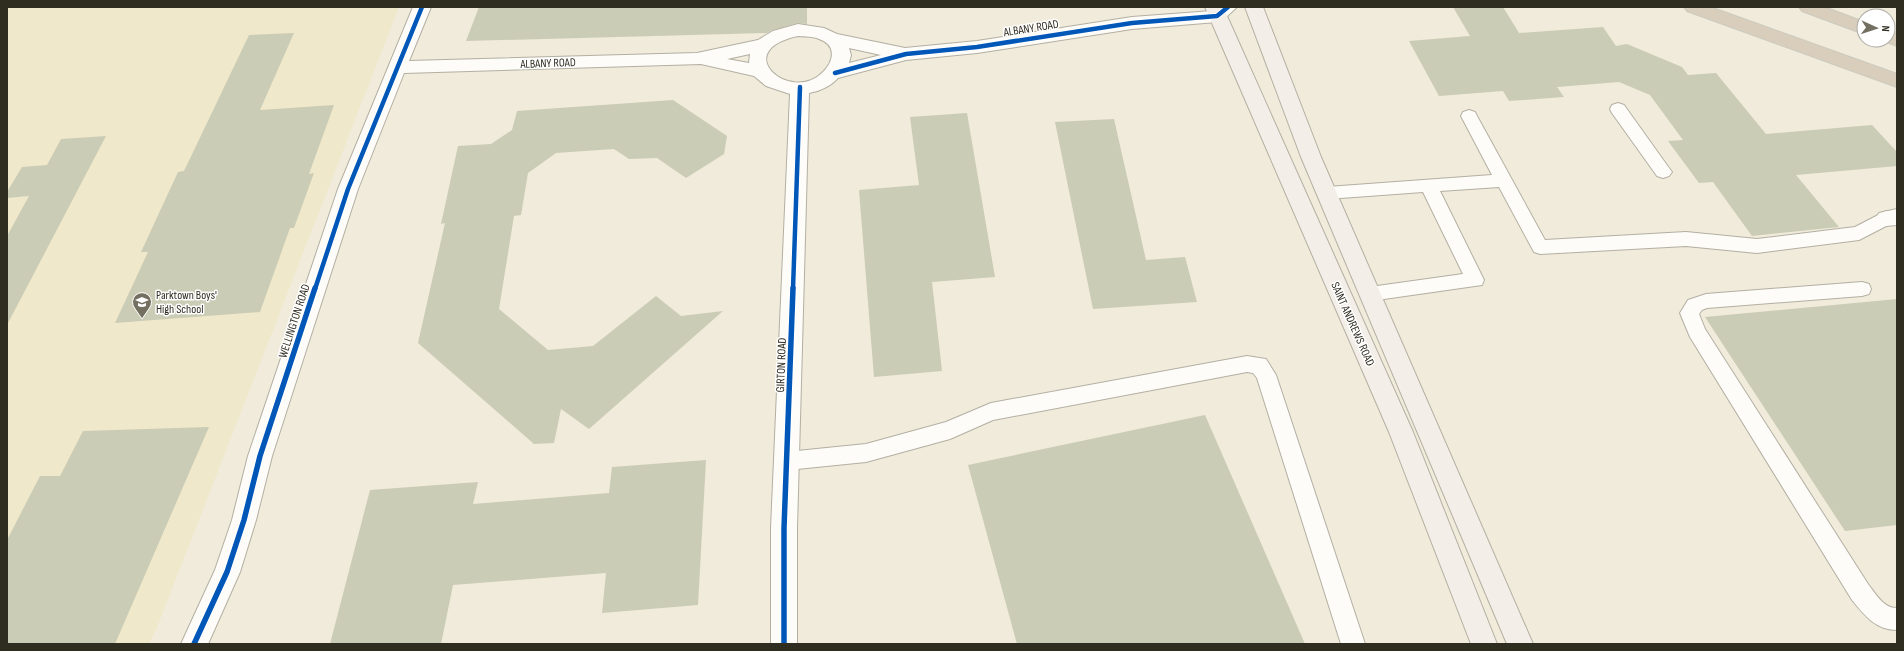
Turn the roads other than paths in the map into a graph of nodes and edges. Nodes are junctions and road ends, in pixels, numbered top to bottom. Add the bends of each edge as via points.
1 (422, 7) edge
2 (1163, 7) edge
3 (1254, 7) edge
4 (1693, 7) edge
5 (1808, 7) edge
6 (1220, 10) edge
7 (1132, 24) junction
8 (1856, 25) edge
9 (835, 39) junction
10 (764, 45) junction
11 (906, 54) junction
12 (698, 59) junction
13 (398, 67) junction
14 (760, 71) junction
15 (835, 73) junction
16 (1897, 81) edge
17 (800, 87) junction
18 (1618, 109) dead end
19 (1469, 116) dead end
20 (1662, 172) dead end
21 (1503, 180) junction
22 (1429, 186) junction
23 (1327, 193) junction
24 (1892, 217) edge
25 (1862, 289) dead end
26 (1370, 294) junction
27 (787, 461) junction
28 (1897, 619) edge
29 (194, 644) edge
30 (784, 644) edge
31 (1353, 644) edge
32 (1484, 644) edge
33 (1520, 644) edge

1 - 13 street, WELLINGTON ROAD
2 - 7 street, ALBANY ROAD
3 - 23 main road
4 - 16 highway
5 - 8 highway
6 - 7 street, ALBANY ROAD
6 - 32 main road, SAINT ANDREWS ROAD via 1401,432
7 - 11 street, ALBANY ROAD via 976,47
9 - 10 street via 818,32 798,30 773,38
9 - 11 street, ALBANY ROAD
9 - 15 street via 841,47 843,56 842,65
10 - 12 street, ALBANY ROAD
10 - 14 street via 757,63
11 - 15 street, ALBANY ROAD
12 - 13 street, ALBANY ROAD
12 - 14 street, ALBANY ROAD
13 - 29 street, WELLINGTON ROAD via 348,189 260,456 244,520 227,572
14 - 17 street via 776,84
15 - 17 street via 814,85
17 - 27 street, GIRTON ROAD
18 - 20 lane
19 - 21 lane
21 - 22 lane
21 - 24 lane via 1540,247 1686,239 1757,246 1859,233
22 - 23 lane
22 - 26 lane via 1475,280
23 - 26 main road
25 - 28 lane via 1706,301 1695,305 1689,313 1697,332 1860,592 1877,612 1890,620
26 - 33 main road
27 - 30 street, GIRTON ROAD
27 - 31 lane via 866,453 950,430 991,412 1247,364 1259,365 1266,375

